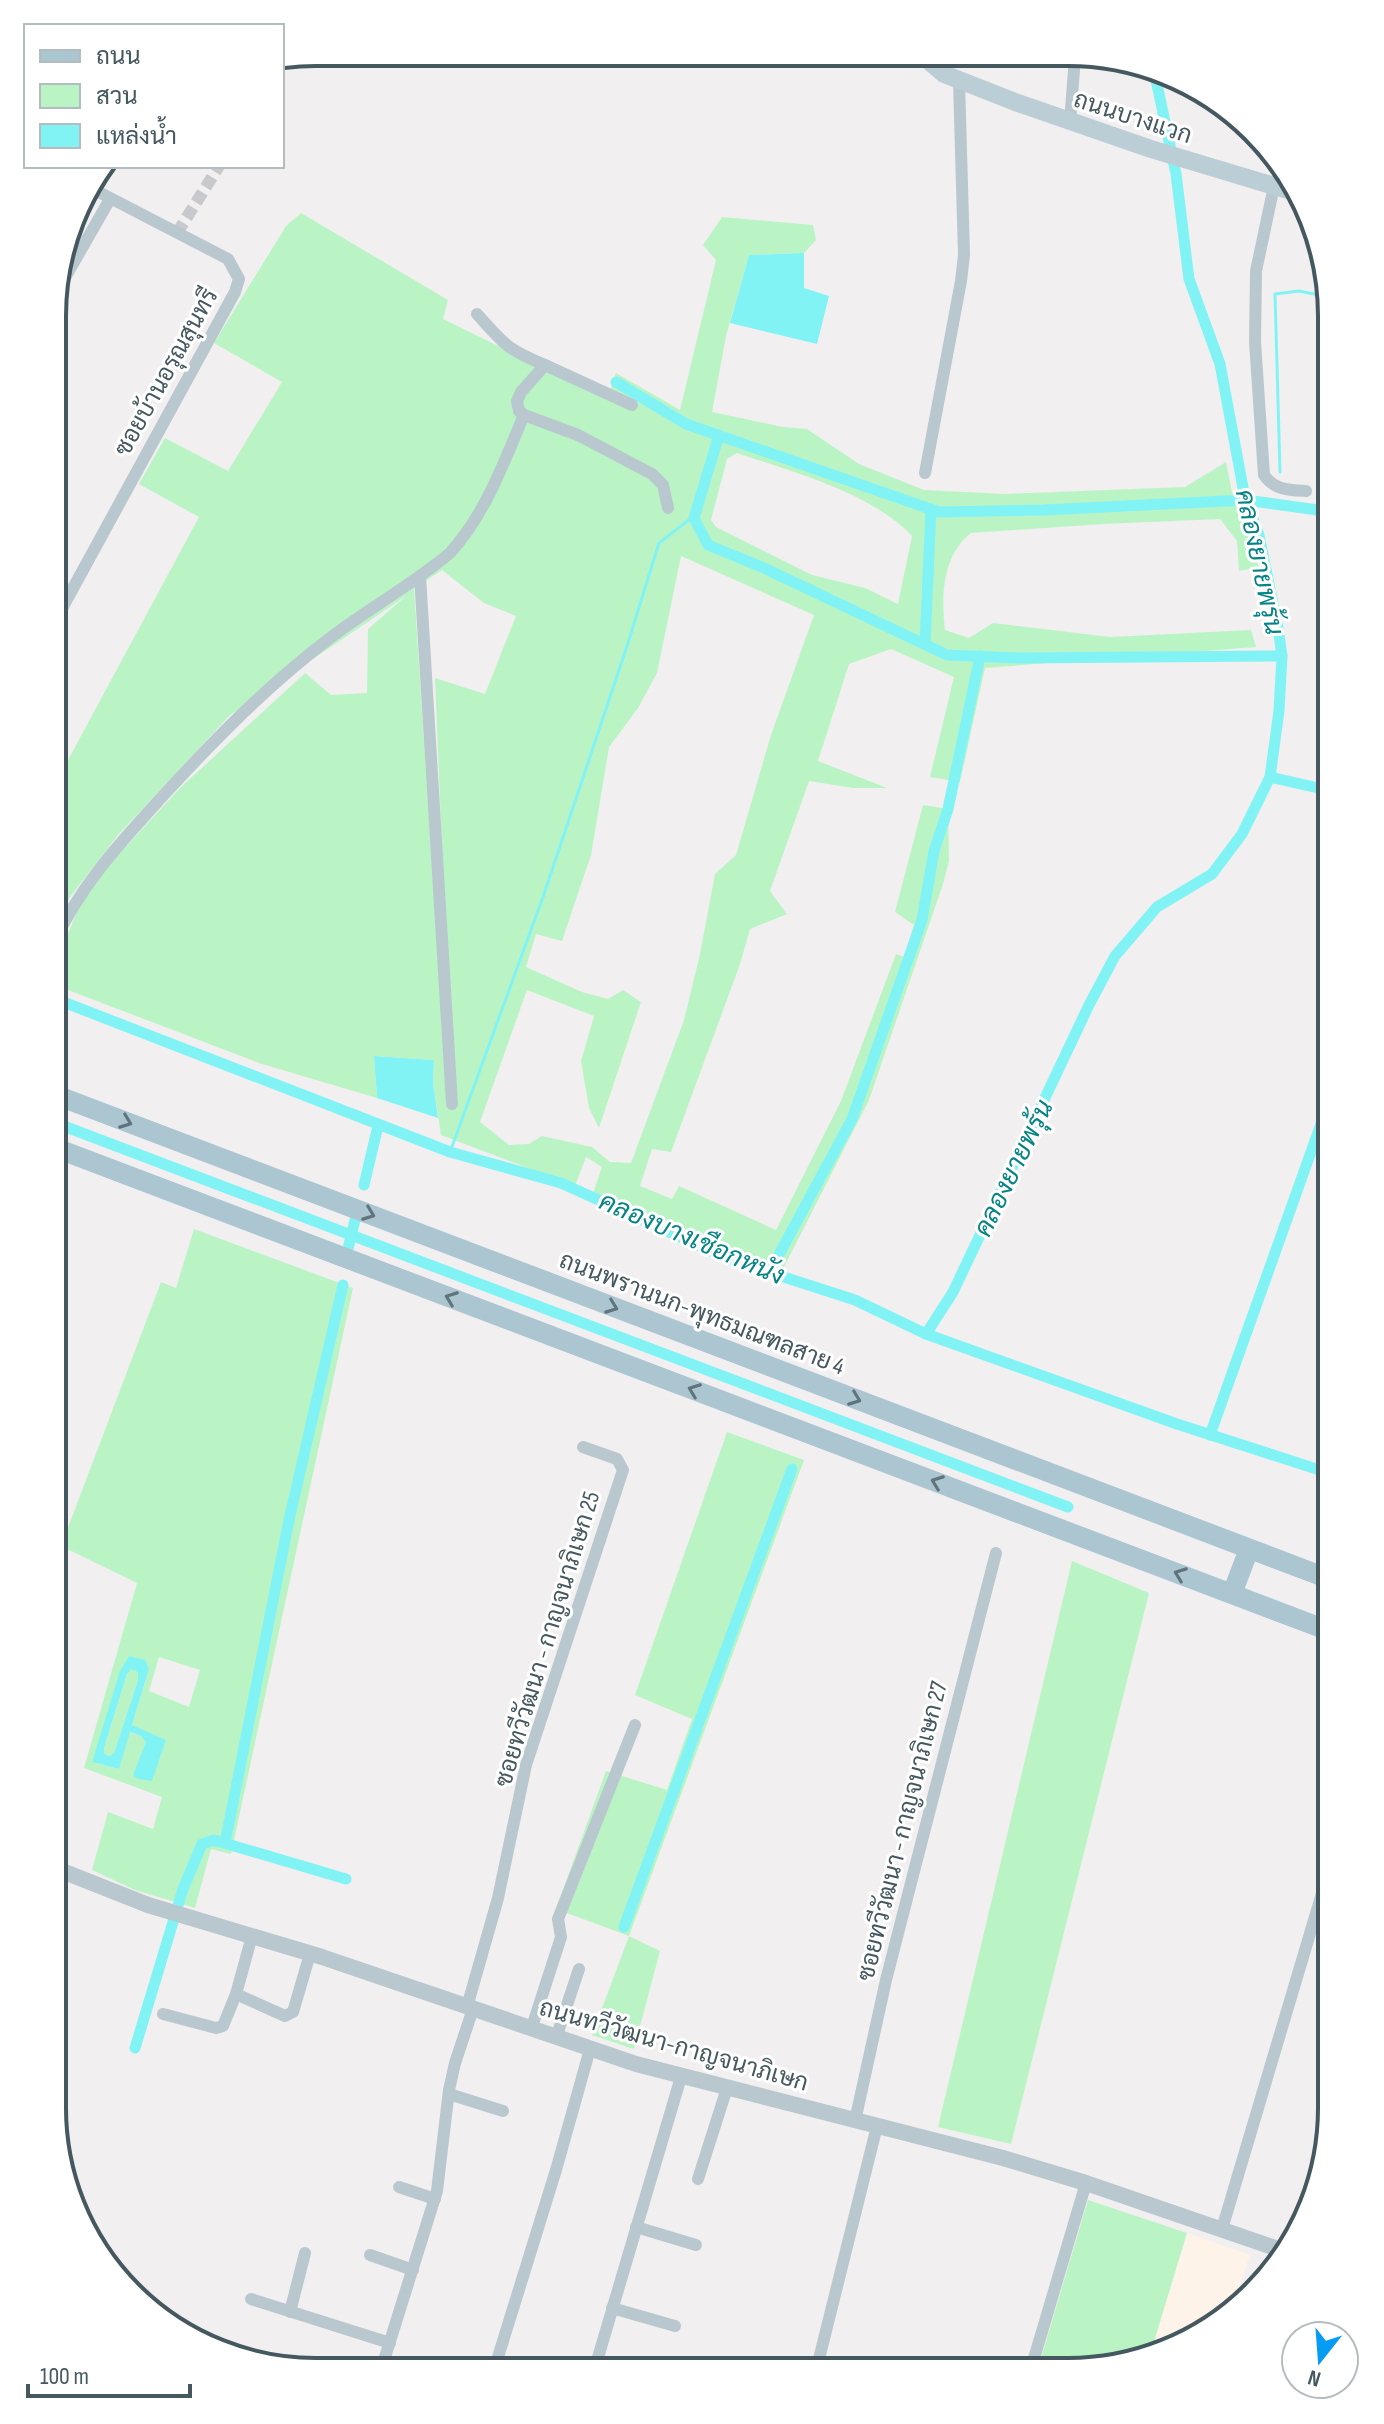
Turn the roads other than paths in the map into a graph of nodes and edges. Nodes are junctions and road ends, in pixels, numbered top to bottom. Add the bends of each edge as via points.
1 (935, 66) edge
2 (1074, 66) edge
3 (959, 81) junction
4 (1070, 122) junction
5 (1282, 189) edge
6 (99, 193) edge
7 (110, 199) junction
8 (72, 265) edge
9 (477, 314) dead end
10 (545, 365) junction
11 (632, 405) dead end
12 (524, 415) junction
13 (925, 473) dead end
14 (1306, 491) dead end
15 (668, 508) dead end
16 (420, 576) junction
17 (66, 601) edge
18 (66, 920) edge
19 (66, 1099) edge
20 (452, 1104) dead end
21 (66, 1152) edge
22 (583, 1447) dead end
23 (1249, 1549) junction
24 (996, 1553) dead end
25 (1317, 1575) edge
26 (1232, 1594) junction
27 (1317, 1626) edge
28 (635, 1725) dead end
29 (66, 1872) edge
30 (1317, 1910) edge
31 (252, 1936) junction
32 (310, 1954) junction
33 (579, 1969) dead end
34 (236, 1994) junction
35 (470, 2008) junction
36 (163, 2014) dead end
37 (531, 2030) junction
38 (556, 2038) junction
39 (590, 2049) junction
40 (681, 2077) junction
41 (727, 2088) junction
42 (449, 2094) junction
43 (503, 2111) dead end
44 (855, 2121) junction
45 (877, 2126) junction
46 (698, 2179) dead end
47 (1086, 2183) junction
48 (399, 2187) dead end
49 (435, 2199) junction
50 (636, 2227) junction
51 (1222, 2229) junction
52 (696, 2245) dead end
53 (1274, 2248) edge
54 (305, 2253) dead end
55 (370, 2255) dead end
56 (413, 2270) junction
57 (251, 2299) dead end
58 (612, 2308) junction
59 (290, 2312) junction
60 (675, 2326) dead end
61 (390, 2343) junction
62 (385, 2358) edge
63 (498, 2358) edge
64 (598, 2358) edge
65 (819, 2358) edge
66 (1034, 2358) edge

1 - 3 main road, ถนนบางแวก
2 - 4 street
3 - 4 main road, ถนนบางแวก
3 - 13 street via 964,255
4 - 5 main road, ถนนบางแวก
5 - 14 street via 1256,271 1264,475 1281,489
6 - 7 street, ซอยบ้านอรุณสุนทรี
7 - 8 street
7 - 17 street, ซอยบ้านอรุณสุนทรี via 228,259 239,279
9 - 10 street via 514,353
10 - 11 street
10 - 12 street via 517,401
12 - 15 street via 578,435 652,474 663,485
12 - 16 street via 480,513 450,553
16 - 18 street via 327,640 249,706 93,874
16 - 20 street
19 -> 23 main road, ถนนพรานนก-พุทธมณฑลสาย 4
26 -> 21 main road
22 - 35 street, ซอยทวีวัฒนา - กาญจนาภิเษก 25 via 617,1459 623,1470 526,1765
23 - 25 main road, ถนนพรานนก-พุทธมณฑลสาย 4
23 - 26 main road
24 - 44 street, ซอยทวีวัฒนา - กาญจนาภิเษก 27
26 - 27 main road
28 - 37 street via 558,1919 561,1937
29 - 31 street, ถนนทวีวัฒนา-กาญจนาภิเษก via 154,1907
30 - 51 street
31 - 32 street, ถนนทวีวัฒนา-กาญจนาภิเษก
31 - 34 street
32 - 34 street via 289,2015
32 - 35 street, ถนนทวีวัฒนา-กาญจนาภิเษก
33 - 38 street
34 - 36 street via 226,2022 216,2028
35 - 37 street, ถนนทวีวัฒนา-กาญจนาภิเษก
35 - 42 street, ซอยทวีวัฒนา - กาญจนาภิเษก 25
37 - 38 street, ถนนทวีวัฒนา-กาญจนาภิเษก
38 - 39 street, ถนนทวีวัฒนา-กาญจนาภิเษก
39 - 40 street, ถนนทวีวัฒนา-กาญจนาภิเษก
39 - 63 street
40 - 41 street, ถนนทวีวัฒนา-กาญจนาภิเษก
40 - 50 street
41 - 44 street, ถนนทวีวัฒนา-กาญจนาภิเษก
41 - 46 street
42 - 43 street
42 - 49 street, ซอยทวีวัฒนา - กาญจนาภิเษก 25
44 - 45 street, ถนนทวีวัฒนา-กาญจนาภิเษก
45 - 47 street, ถนนทวีวัฒนา-กาญจนาภิเษก
45 - 65 street
47 - 51 street, ถนนทวีวัฒนา-กาญจนาภิเษก
47 - 66 street
48 - 49 street
49 - 56 street, ซอยทวีวัฒนา - กาญจนาภิเษก 25
50 - 52 street
50 - 58 street
51 - 53 street, ถนนทวีวัฒนา-กาญจนาภิเษก
54 - 59 street
55 - 56 street
56 - 61 street, ซอยทวีวัฒนา - กาญจนาภิเษก 25
57 - 59 street
58 - 60 street
58 - 64 street
59 - 61 street
61 - 62 street, ซอยทวีวัฒนา - กาญจนาภิเษก 25

